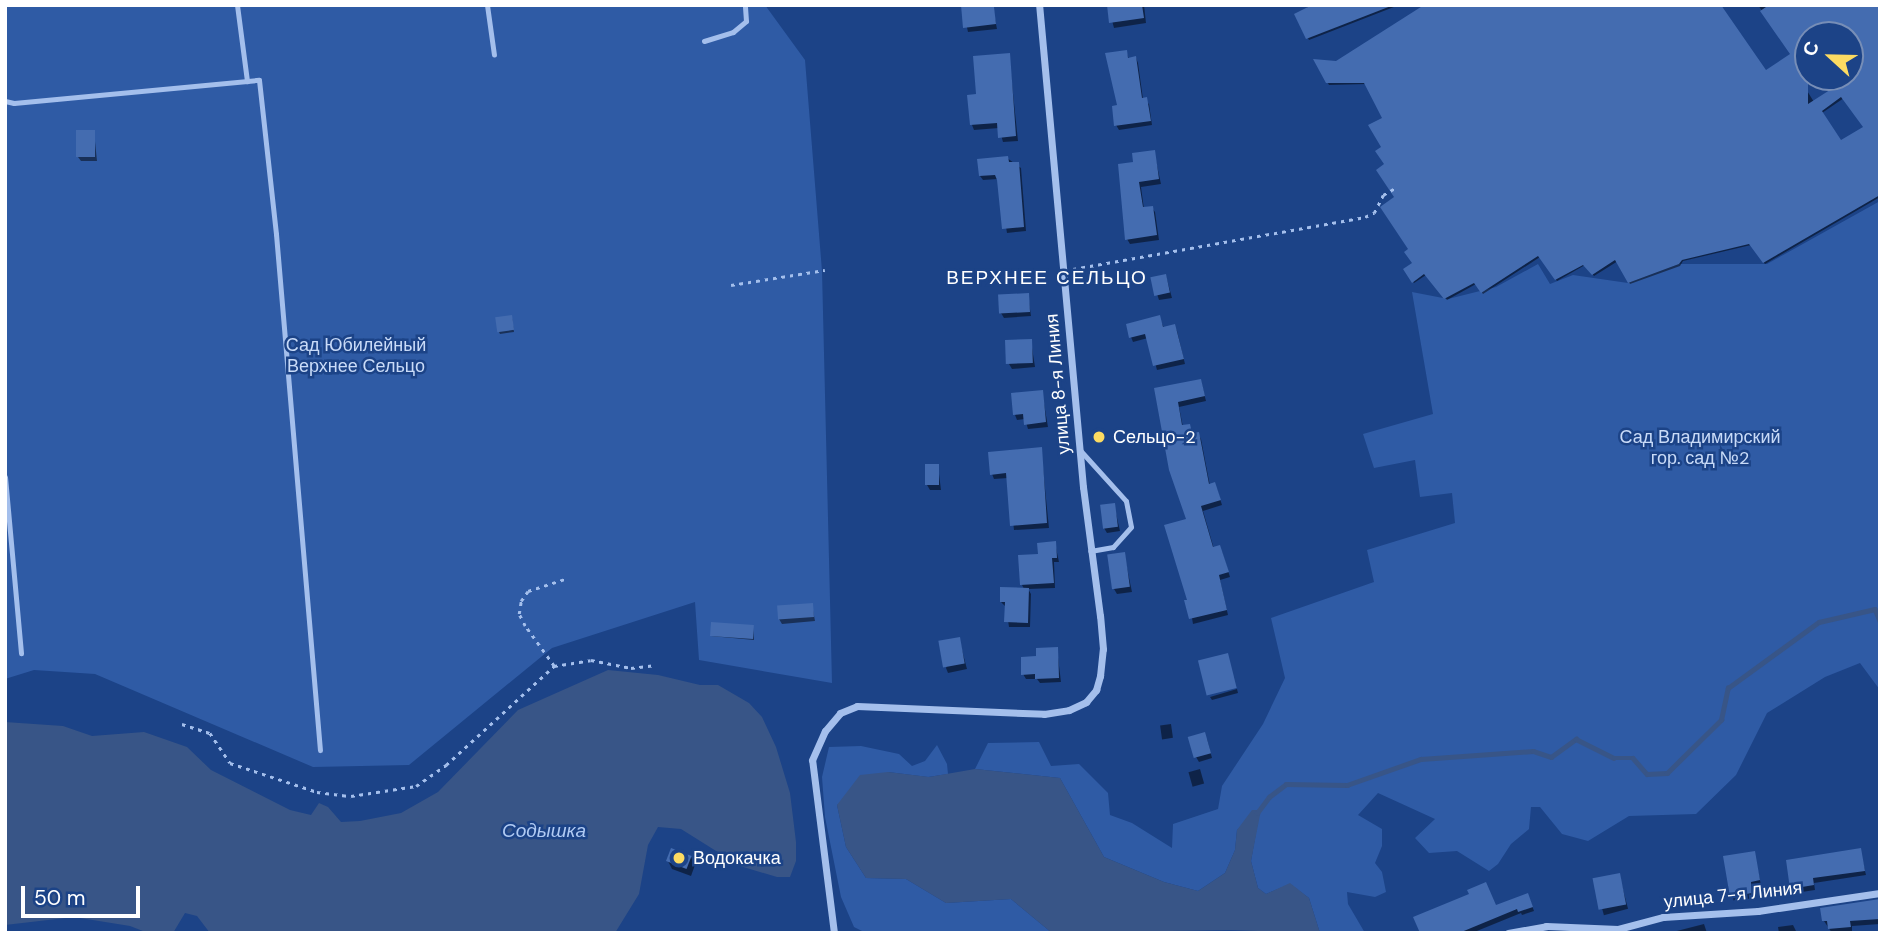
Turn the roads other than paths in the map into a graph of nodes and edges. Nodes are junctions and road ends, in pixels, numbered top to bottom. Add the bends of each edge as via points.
1 (237, 5) edge
2 (487, 5) edge
3 (745, 5) edge
4 (1039, 5) edge
5 (704, 41) dead end
6 (494, 55) dead end
7 (247, 81) junction
8 (5, 101) edge
9 (1079, 449) junction
10 (5, 477) edge
11 (1090, 551) junction
12 (21, 653) dead end
13 (320, 750) dead end
14 (1880, 893) edge
15 (834, 933) edge
16 (1508, 933) edge

1 - 7 lane
2 - 6 lane
3 - 5 lane via 746,21 733,32
4 - 9 street, улица 8-я Линия
7 - 8 lane
7 - 13 lane via 259,80 276,234
9 - 11 street, улица 8-я Линия
9 - 11 lane via 1126,501 1131,527 1113,547
10 - 12 lane
11 - 15 street, улица 8-я Линия via 1100,616 1100,676 1096,691 1086,702 1044,714 856,706 840,713 825,731 813,760
14 - 16 street, улица 7-я Линия via 1758,911 1663,917 1618,929 1546,926

